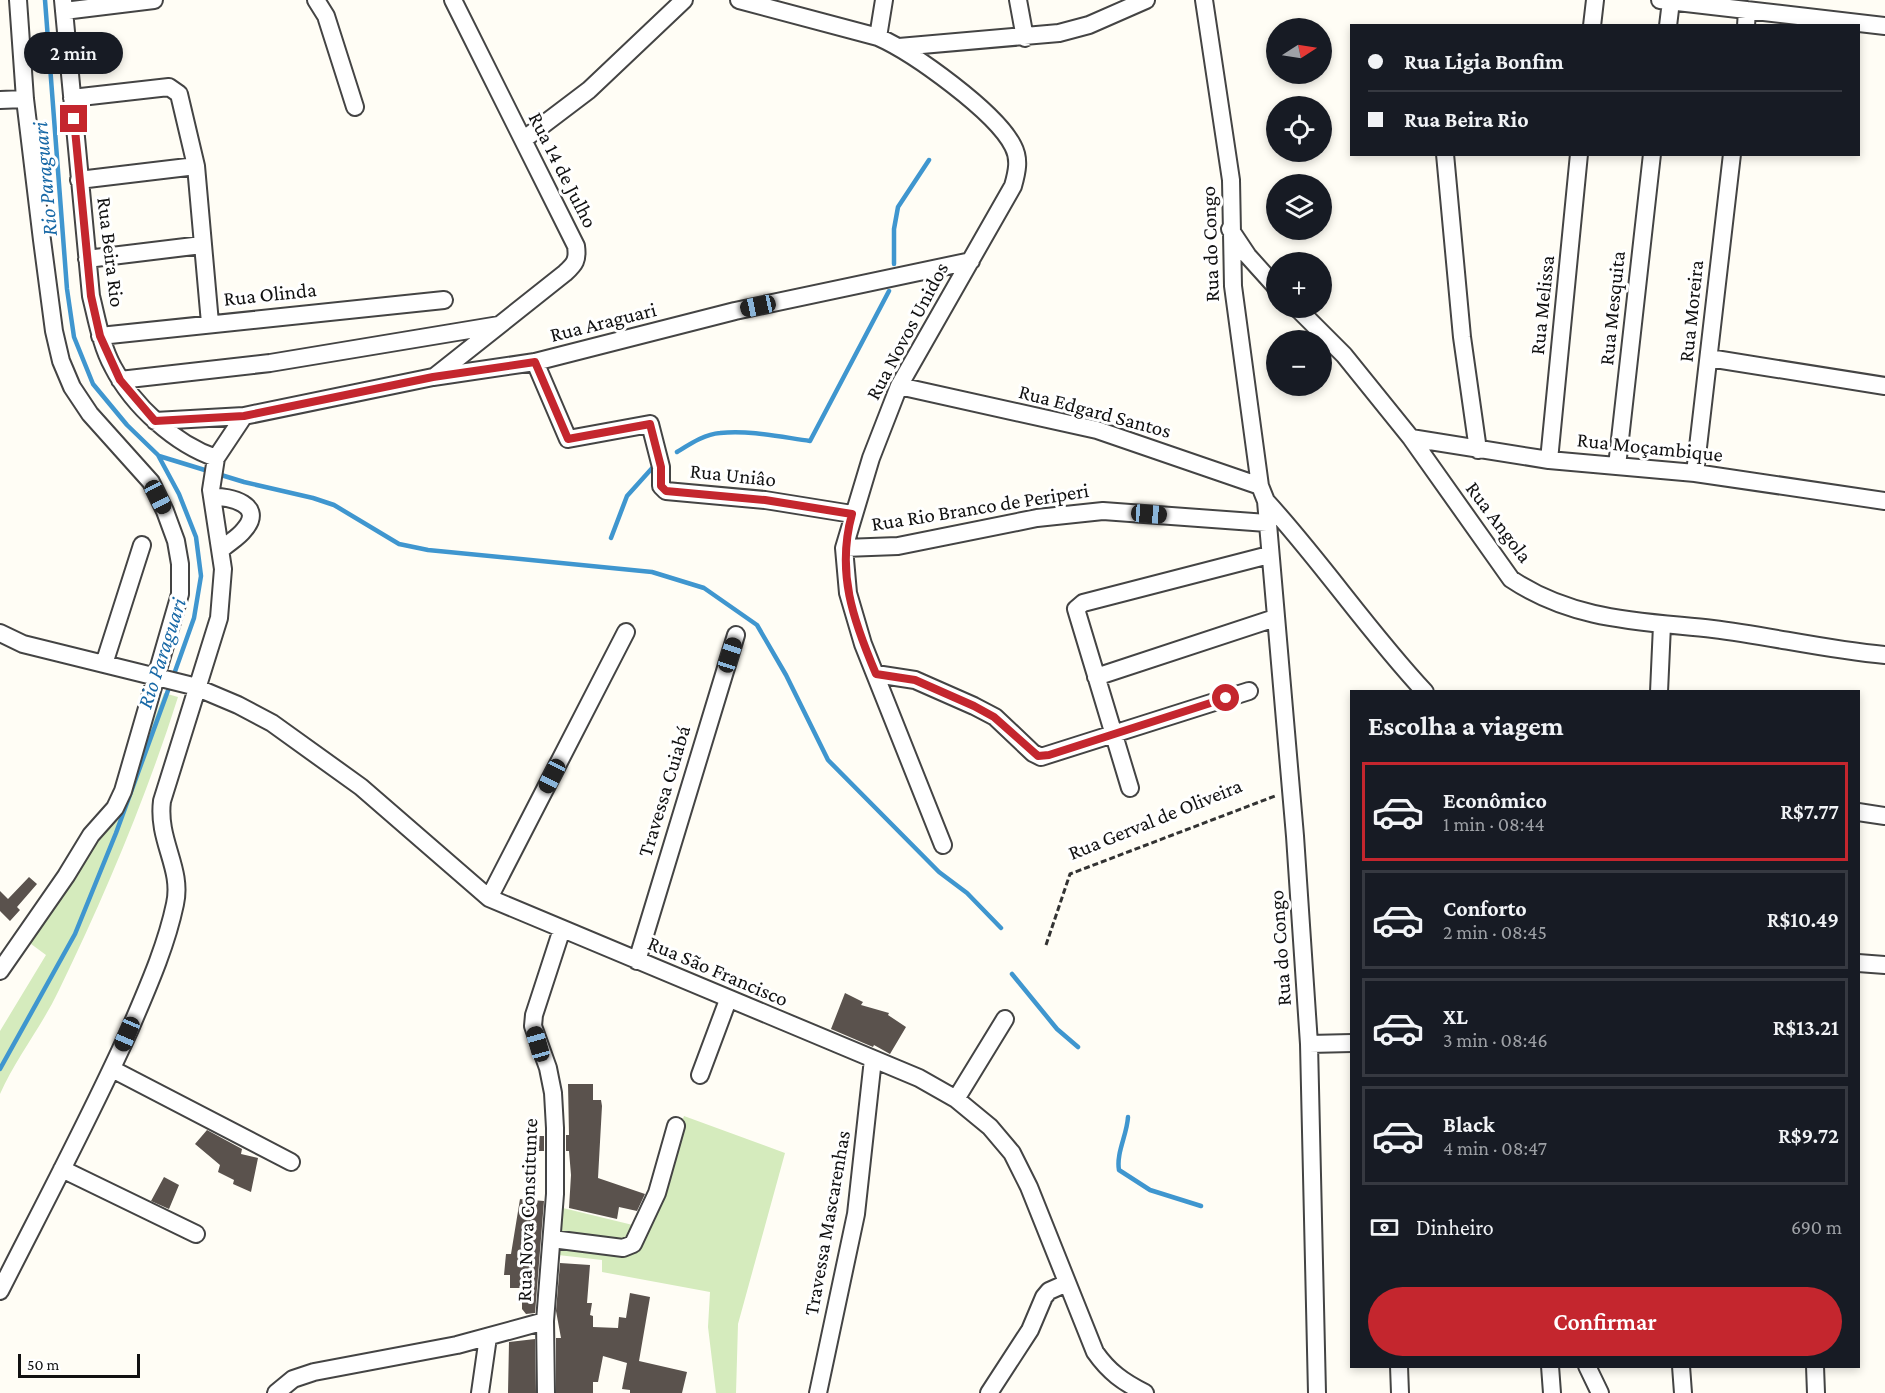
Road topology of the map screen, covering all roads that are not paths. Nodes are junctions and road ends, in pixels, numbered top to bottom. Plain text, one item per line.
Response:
1 (18, 0) edge
2 (154, 0) edge
3 (316, 0) edge
4 (453, 0) edge
5 (684, 0) edge
6 (739, 0) edge
7 (884, 0) edge
8 (1018, 0) edge
9 (1146, 0) edge
10 (1204, 0) edge
11 (1595, 0) edge
12 (1665, 1) edge
13 (64, 5) edge
14 (1747, 18) edge
15 (1592, 24) edge
16 (1668, 24) edge
17 (1850, 24) edge
18 (1860, 25) edge
19 (1885, 26) edge
20 (878, 37) junction
21 (1025, 38) junction
22 (899, 47) junction
23 (72, 98) junction
24 (0, 99) edge
25 (25, 99) junction
26 (355, 107) dead end
27 (523, 140) junction
28 (1445, 156) edge
29 (1579, 156) edge
30 (1652, 156) edge
31 (1731, 156) edge
32 (196, 166) junction
33 (79, 180) junction
34 (1230, 228) junction
35 (202, 245) junction
36 (87, 259) junction
37 (971, 261) junction
38 (1266, 276) edge
39 (444, 300) dead end
40 (1307, 318) edge
41 (210, 323) junction
42 (500, 325) junction
43 (100, 336) junction
44 (1709, 358) junction
45 (535, 362) junction
46 (433, 377) junction
47 (120, 380) junction
48 (899, 386) junction
49 (1885, 387) edge
50 (244, 416) junction
51 (155, 421) junction
52 (1410, 438) junction
53 (1478, 450) junction
54 (1549, 460) junction
55 (215, 461) junction
56 (1617, 466) junction
57 (1695, 473) junction
58 (211, 494) junction
59 (1263, 494) junction
60 (1885, 501) edge
61 (852, 514) junction
62 (1267, 523) junction
63 (142, 545) dead end
64 (844, 548) junction
65 (221, 550) junction
66 (1269, 555) junction
67 (1275, 618) junction
68 (1662, 626) junction
69 (0, 633) edge
70 (626, 633) dead end
71 (736, 634) dead end
72 (1885, 655) edge
73 (104, 664) junction
74 (876, 674) junction
75 (1096, 677) junction
76 (163, 678) junction
77 (195, 686) junction
78 (1423, 690) edge
79 (1659, 690) edge
80 (1249, 691) dead end
81 (1112, 734) junction
82 (1130, 788) dead end
83 (1860, 812) edge
84 (1885, 816) edge
85 (943, 845) dead end
86 (489, 898) junction
87 (562, 929) junction
88 (637, 961) junction
89 (1860, 963) edge
90 (1885, 965) edge
91 (0, 971) edge
92 (728, 1000) junction
93 (1005, 1019) dead end
94 (1350, 1042) edge
95 (1308, 1044) junction
96 (873, 1059) junction
97 (112, 1070) junction
98 (700, 1075) dead end
99 (956, 1099) junction
100 (676, 1126) dead end
101 (291, 1162) dead end
102 (62, 1168) junction
103 (196, 1234) dead end
104 (552, 1239) junction
105 (1067, 1283) junction
106 (0, 1291) edge
107 (545, 1321) junction
108 (488, 1337) junction
109 (1399, 1368) edge
110 (1550, 1368) edge
111 (1588, 1368) edge
112 (1681, 1368) edge
113 (1815, 1368) edge
114 (280, 1392) edge
115 (480, 1393) edge
116 (546, 1393) edge
117 (818, 1393) edge
118 (989, 1393) edge
119 (1145, 1393) edge
120 (1317, 1393) edge
121 (1400, 1393) edge
122 (1552, 1393) edge
123 (1599, 1393) edge
124 (1683, 1393) edge
125 (1816, 1393) edge

1 - 25 street
2 - 13 street
3 - 26 street
4 - 27 street, Rua 14 de Julho
5 - 27 street
6 - 20 street, Rua Novos Unidos
7 - 20 street
8 - 21 street
9 - 21 street
10 - 34 street, Rua do Congo
11 - 15 street
12 - 14 street
12 - 16 street
13 - 23 street, Rua Beira Rio
14 - 17 street
18 - 19 street
20 - 22 street, Rua Novos Unidos
21 - 22 street
22 - 37 street, Rua Novos Unidos
23 - 32 street
23 - 33 street, Rua Beira Rio
24 - 25 street
25 - 76 street
27 - 42 street, Rua 14 de Julho
28 - 53 street
29 - 54 street, Rua Melissa
30 - 56 street, Rua Mesquita
31 - 44 street, Rua Moreira
32 - 33 street
32 - 35 street
33 - 36 street, Rua Beira Rio
34 - 38 street
34 - 59 street, Rua do Congo
35 - 36 street
35 - 41 street
36 - 43 street, Rua Beira Rio
37 - 45 street, Rua Araguari
37 - 48 street, Rua Novos Unidos
39 - 41 street, Rua Olinda
40 - 52 street, Rua Angola
41 - 43 street, Rua Olinda
42 - 46 street, Rua 14 de Julho
42 - 47 street
43 - 47 street, Rua Beira Rio
44 - 49 street
44 - 57 street, Rua Moreira
45 - 46 street, Rua Araguari
45 - 61 street, Rua Uniâo
46 - 50 street, Rua Araguari
47 - 51 street, Rua Beira Rio
48 - 59 street, Rua Edgard Santos
48 - 61 street, Rua Novos Unidos
50 - 51 street, Rua Araguari
50 - 55 street
51 - 55 street, Rua Beira Rio
52 - 53 street, Rua Moçambique
52 - 68 street, Rua Angola
53 - 54 street, Rua Moçambique
54 - 56 street, Rua Moçambique
55 - 58 street
56 - 57 street, Rua Moçambique
57 - 60 street, Rua Moçambique
58 - 65 street
58 - 65 street
59 - 62 street, Rua do Congo
59 - 78 street
61 - 64 street, Rua Novos Unidos
62 - 64 street, Rua Rio Branco de Periperi
62 - 66 street, Rua do Congo
63 - 73 street
64 - 74 street, Rua Novos Unidos
65 - 77 street
66 - 67 street, Rua do Congo
66 - 75 street
67 - 75 street
67 - 95 street, Rua do Congo
68 - 72 street, Rua Angola
68 - 79 street
69 - 73 street, Rua São Francisco
70 - 86 street
71 - 88 street, Travessa Cuiabá
73 - 76 street, Rua São Francisco
74 - 81 street
74 - 85 street, Rua Novos Unidos
75 - 81 street
76 - 77 street, Rua São Francisco
76 - 91 street
77 - 86 street, Rua São Francisco
77 - 97 street
80 - 81 street
81 - 82 street
83 - 84 street
86 - 87 street, Rua São Francisco
87 - 88 street, Rua São Francisco
87 - 104 street, Rua Nova Constitunte
88 - 92 street, Rua São Francisco
89 - 90 street
92 - 96 street, Rua São Francisco
92 - 98 street
93 - 99 street
94 - 95 street
95 - 120 street, Rua do Congo
96 - 99 street, Rua São Francisco
96 - 117 street, Travessa Mascarenhas
97 - 101 street
97 - 102 street
99 - 105 street, Rua São Francisco
100 - 104 street
102 - 103 street
102 - 106 street
104 - 107 street, Rua Nova Constitunte
105 - 118 street
105 - 119 street, Rua São Francisco
107 - 108 street
107 - 116 street, Rua Nova Constitunte
108 - 114 street
108 - 115 street
109 - 121 street
110 - 122 street
111 - 123 street
112 - 124 street
113 - 125 street

